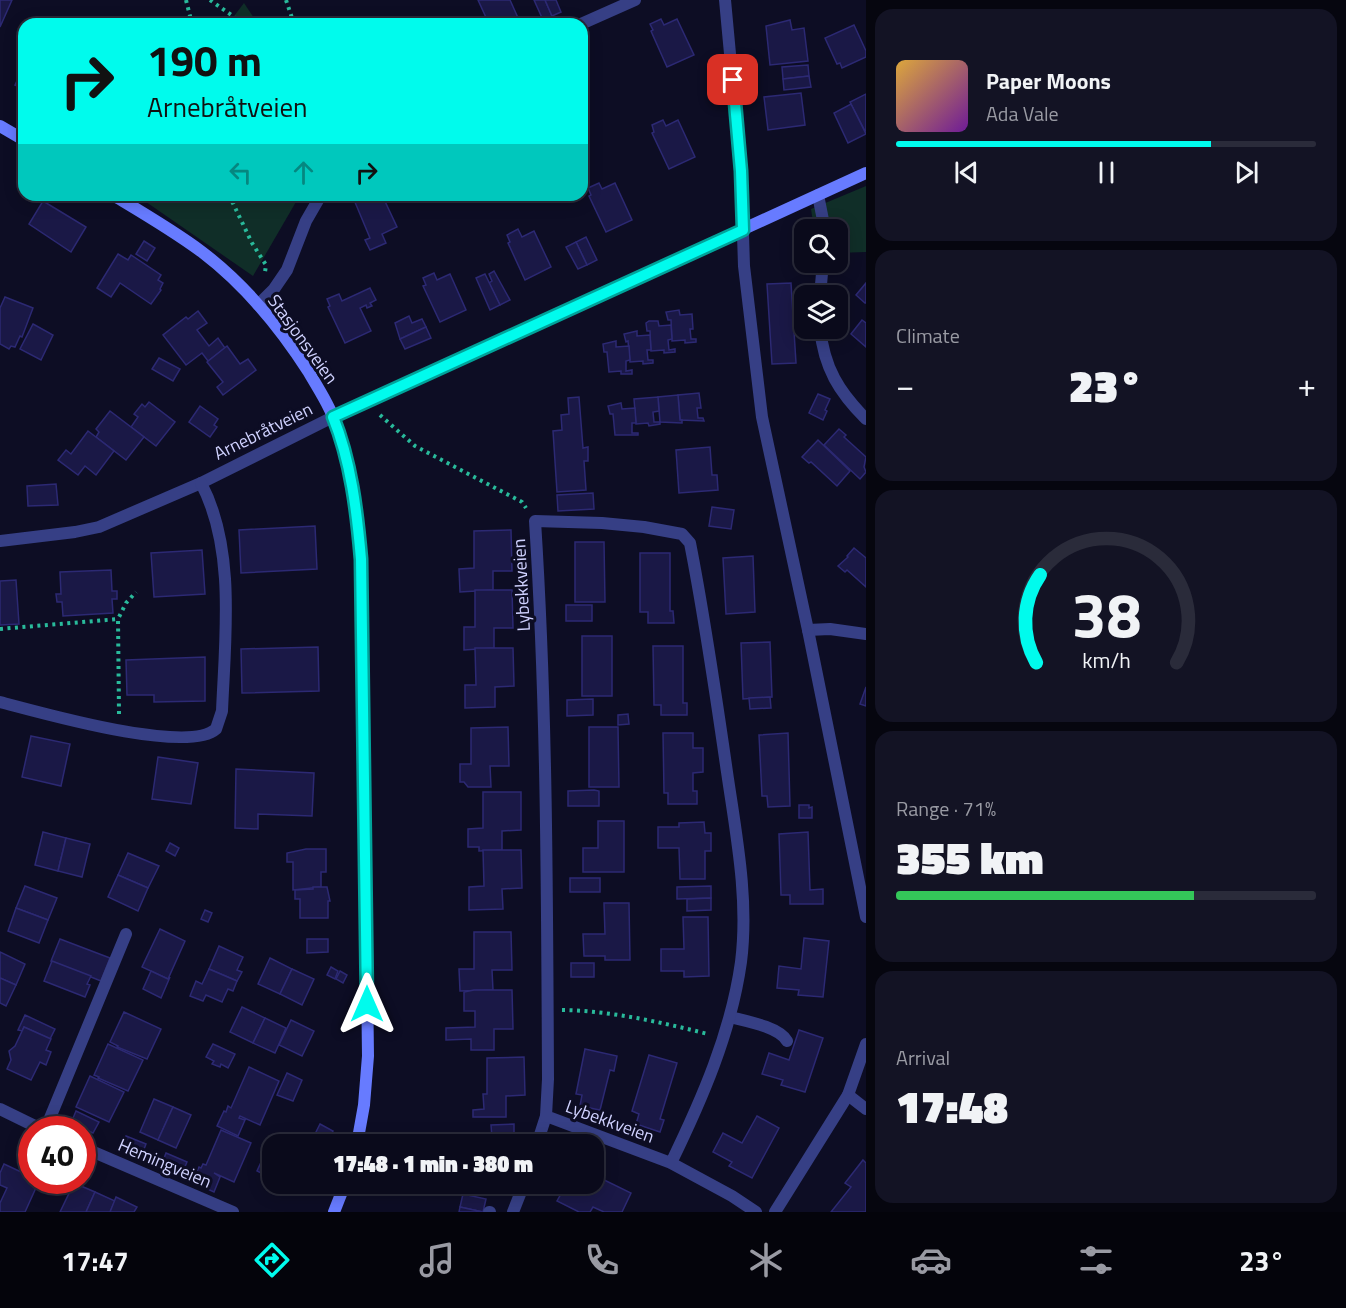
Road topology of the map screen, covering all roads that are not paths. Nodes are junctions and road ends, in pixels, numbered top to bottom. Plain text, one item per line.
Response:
1 (635, 0) edge
2 (725, 0) edge
3 (588, 21) edge
4 (0, 126) edge
5 (18, 136) edge
6 (866, 173) edge
7 (818, 195) junction
8 (122, 201) edge
9 (317, 201) edge
10 (823, 219) edge
11 (743, 230) junction
12 (258, 305) junction
13 (822, 339) edge
14 (333, 417) junction
15 (866, 420) edge
16 (201, 483) junction
17 (0, 541) edge
18 (808, 630) junction
19 (866, 634) edge
20 (0, 702) edge
21 (866, 917) edge
22 (126, 934) dead end
23 (730, 1017) junction
24 (787, 1041) dead end
25 (866, 1044) edge
26 (848, 1095) junction
27 (0, 1109) edge
28 (866, 1109) edge
29 (50, 1116) edge
30 (546, 1116) junction
31 (18, 1118) edge
32 (359, 1134) edge
33 (540, 1134) edge
34 (96, 1153) edge
35 (671, 1163) junction
36 (341, 1194) edge
37 (520, 1194) edge
38 (233, 1212) edge
39 (334, 1212) edge
40 (513, 1212) edge
41 (756, 1212) edge
42 (775, 1212) edge

1 - 3 street
2 - 11 street
4 - 5 street
6 - 7 street, Arnebråtveien
7 - 10 street
7 - 11 street, Arnebråtveien
8 - 12 street, Stasjonsveien
9 - 12 street
11 - 14 street, Arnebråtveien
11 - 18 street
12 - 14 street, Stasjonsveien
13 - 15 street
14 - 16 street, Arnebråtveien
14 - 32 street, Stasjonsveien
16 - 17 street, Arnebråtveien
16 - 20 street, Arnebråtveien
18 - 19 street
18 - 21 street
22 - 29 street
23 - 24 street
23 - 30 street, Lybekkveien
23 - 35 street, Lybekkveien
25 - 26 street
26 - 28 street
26 - 42 street
27 - 31 street
30 - 33 street
30 - 35 street, Lybekkveien
34 - 38 street, Hemingveien
35 - 41 street, Lybekkveien
36 - 39 street
37 - 40 street

